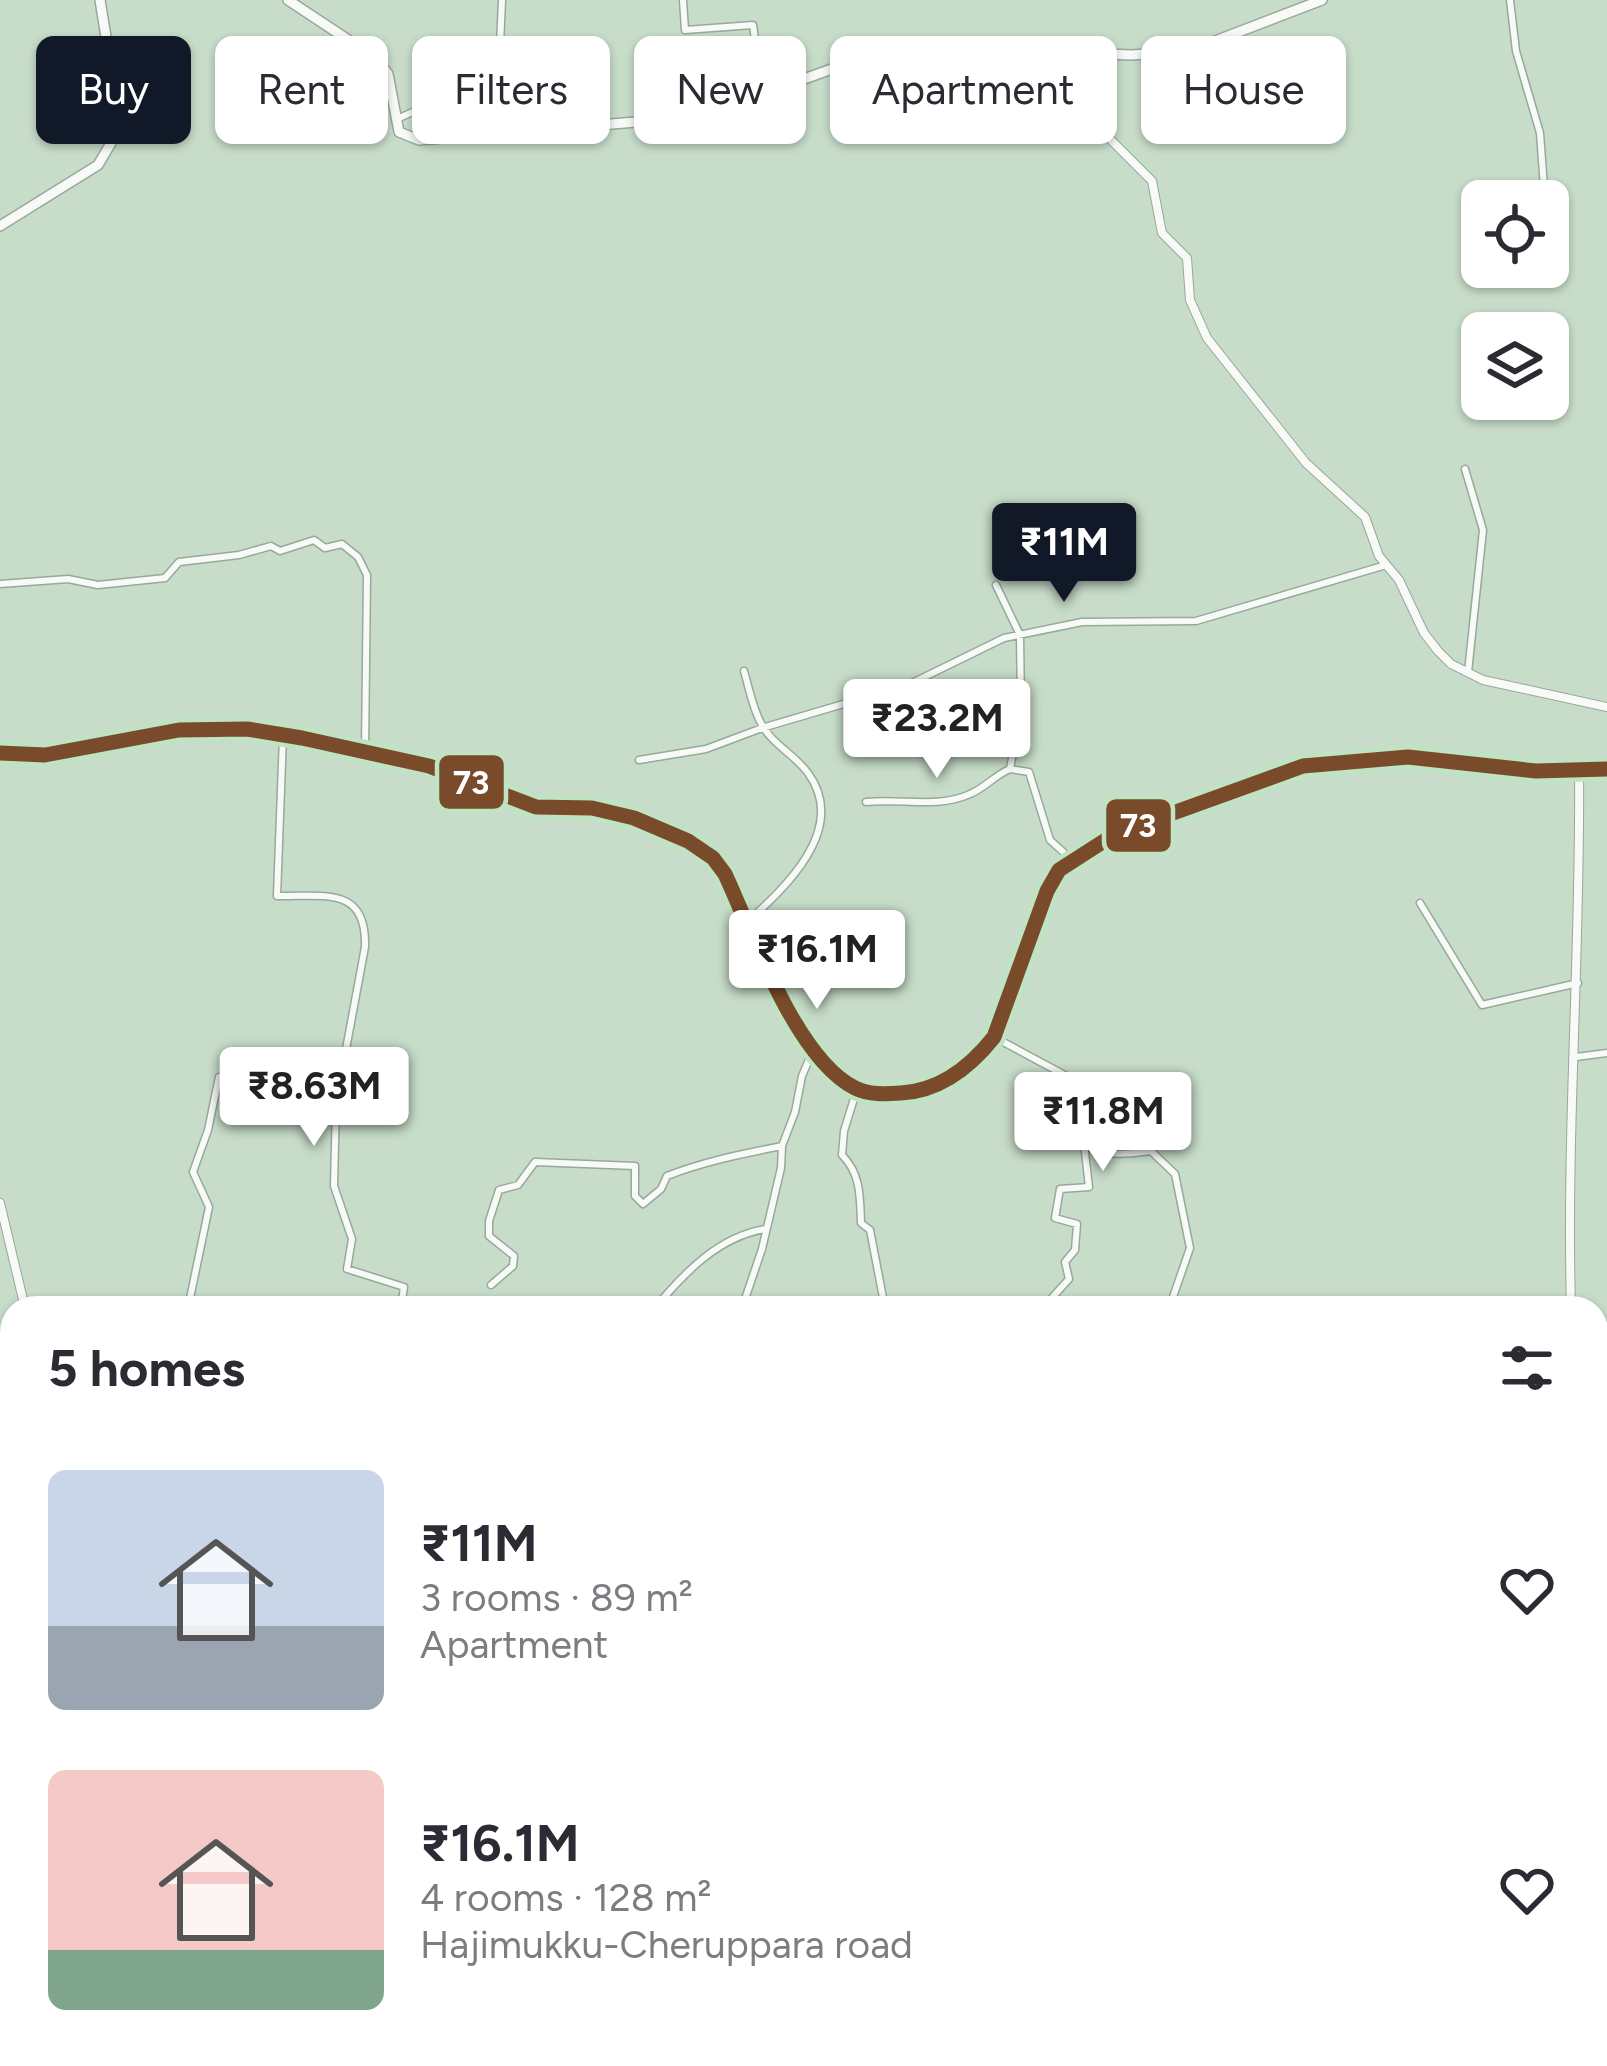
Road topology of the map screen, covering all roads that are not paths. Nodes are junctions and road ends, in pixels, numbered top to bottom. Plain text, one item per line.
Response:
1 (100, 0) edge
2 (288, 0) edge
3 (502, 0) edge
4 (683, 0) edge
5 (1322, 0) edge
6 (1510, 0) edge
7 (754, 36) edge
8 (1117, 54) edge
9 (394, 121) junction
10 (634, 124) edge
11 (1115, 144) edge
12 (1543, 180) edge
13 (0, 226) edge
14 (1465, 469) dead end
15 (1386, 565) junction
16 (0, 584) edge
17 (995, 585) dead end
18 (1020, 635) junction
19 (744, 671) dead end
20 (1468, 674) junction
21 (1607, 707) edge
22 (762, 728) junction
23 (283, 736) junction
24 (365, 751) junction
25 (0, 753) edge
26 (639, 760) dead end
27 (1010, 769) junction
28 (1580, 769) junction
29 (1607, 769) edge
30 (866, 802) dead end
31 (1072, 860) junction
32 (1420, 903) dead end
33 (746, 923) junction
34 (1578, 983) junction
35 (994, 1037) junction
36 (814, 1048) junction
37 (1607, 1053) edge
38 (1576, 1057) junction
39 (219, 1077) dead end
40 (857, 1089) junction
41 (1083, 1128) junction
42 (782, 1146) junction
43 (0, 1203) edge
44 (766, 1229) junction
45 (491, 1285) dead end
46 (22, 1296) edge
47 (190, 1296) edge
48 (402, 1296) edge
49 (666, 1296) edge
50 (746, 1296) edge
51 (883, 1296) edge
52 (1054, 1296) edge
53 (1172, 1296) edge
54 (1571, 1296) edge

1 - 13 main road
2 - 9 main road
3 - 9 street
4 - 7 street
5 - 8 main road
6 - 12 street
9 - 10 main road
11 - 15 street
14 - 20 street
15 - 18 street
15 - 20 street
16 - 24 street
17 - 18 street
18 - 22 street
18 - 27 street
19 - 22 street
20 - 21 street
22 - 26 street
22 - 33 street
23 - 24 main road
23 - 25 main road
23 - 48 street
24 - 33 main road
27 - 30 street
27 - 31 street
28 - 29 main road
28 - 31 main road
28 - 34 street
31 - 35 main road
32 - 34 street
33 - 36 main road
34 - 38 street
35 - 40 main road
35 - 41 street
36 - 40 main road
36 - 42 street
37 - 38 street
38 - 54 street
39 - 47 street
40 - 51 street
41 - 52 street
41 - 53 street
42 - 44 street
42 - 45 street
43 - 46 street
44 - 49 street
44 - 50 street

